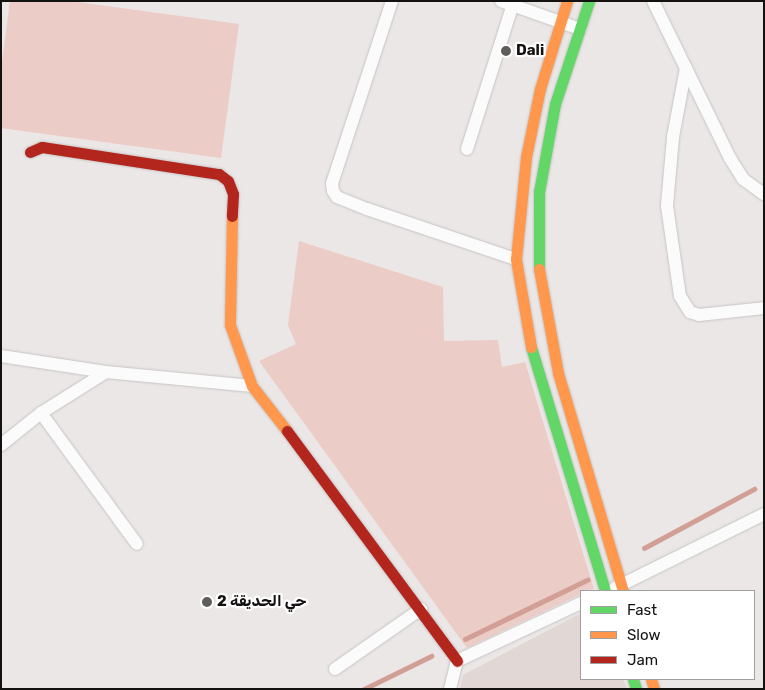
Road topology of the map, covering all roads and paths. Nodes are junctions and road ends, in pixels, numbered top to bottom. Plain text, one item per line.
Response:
1 (392, 1) edge
2 (567, 1) edge
3 (589, 1) edge
4 (653, 1) edge
5 (510, 2) edge
6 (559, 21) junction
7 (580, 29) junction
8 (686, 68) junction
9 (467, 149) dead end
10 (30, 152) dead end
11 (764, 194) edge
12 (516, 260) junction
13 (764, 308) edge
14 (1, 356) edge
15 (106, 372) junction
16 (252, 386) junction
17 (41, 413) junction
18 (1, 445) edge
19 (764, 514) edge
20 (138, 544) dead end
21 (622, 588) edge
22 (606, 590) edge
23 (580, 603) edge
24 (421, 609) junction
25 (457, 660) junction
26 (334, 669) dead end
27 (450, 689) edge

1 - 12 street
2 - 6 street
3 - 7 street
4 - 8 street
5 - 6 street
5 - 9 street
6 - 7 street
6 - 12 street
7 - 21 street
8 - 11 street
8 - 13 street
10 - 16 street
12 - 22 street
14 - 15 street
15 - 16 street
15 - 17 street
16 - 24 street
17 - 18 street
17 - 20 street
19 - 21 street
23 - 25 street
24 - 25 street
24 - 26 street
25 - 27 street

